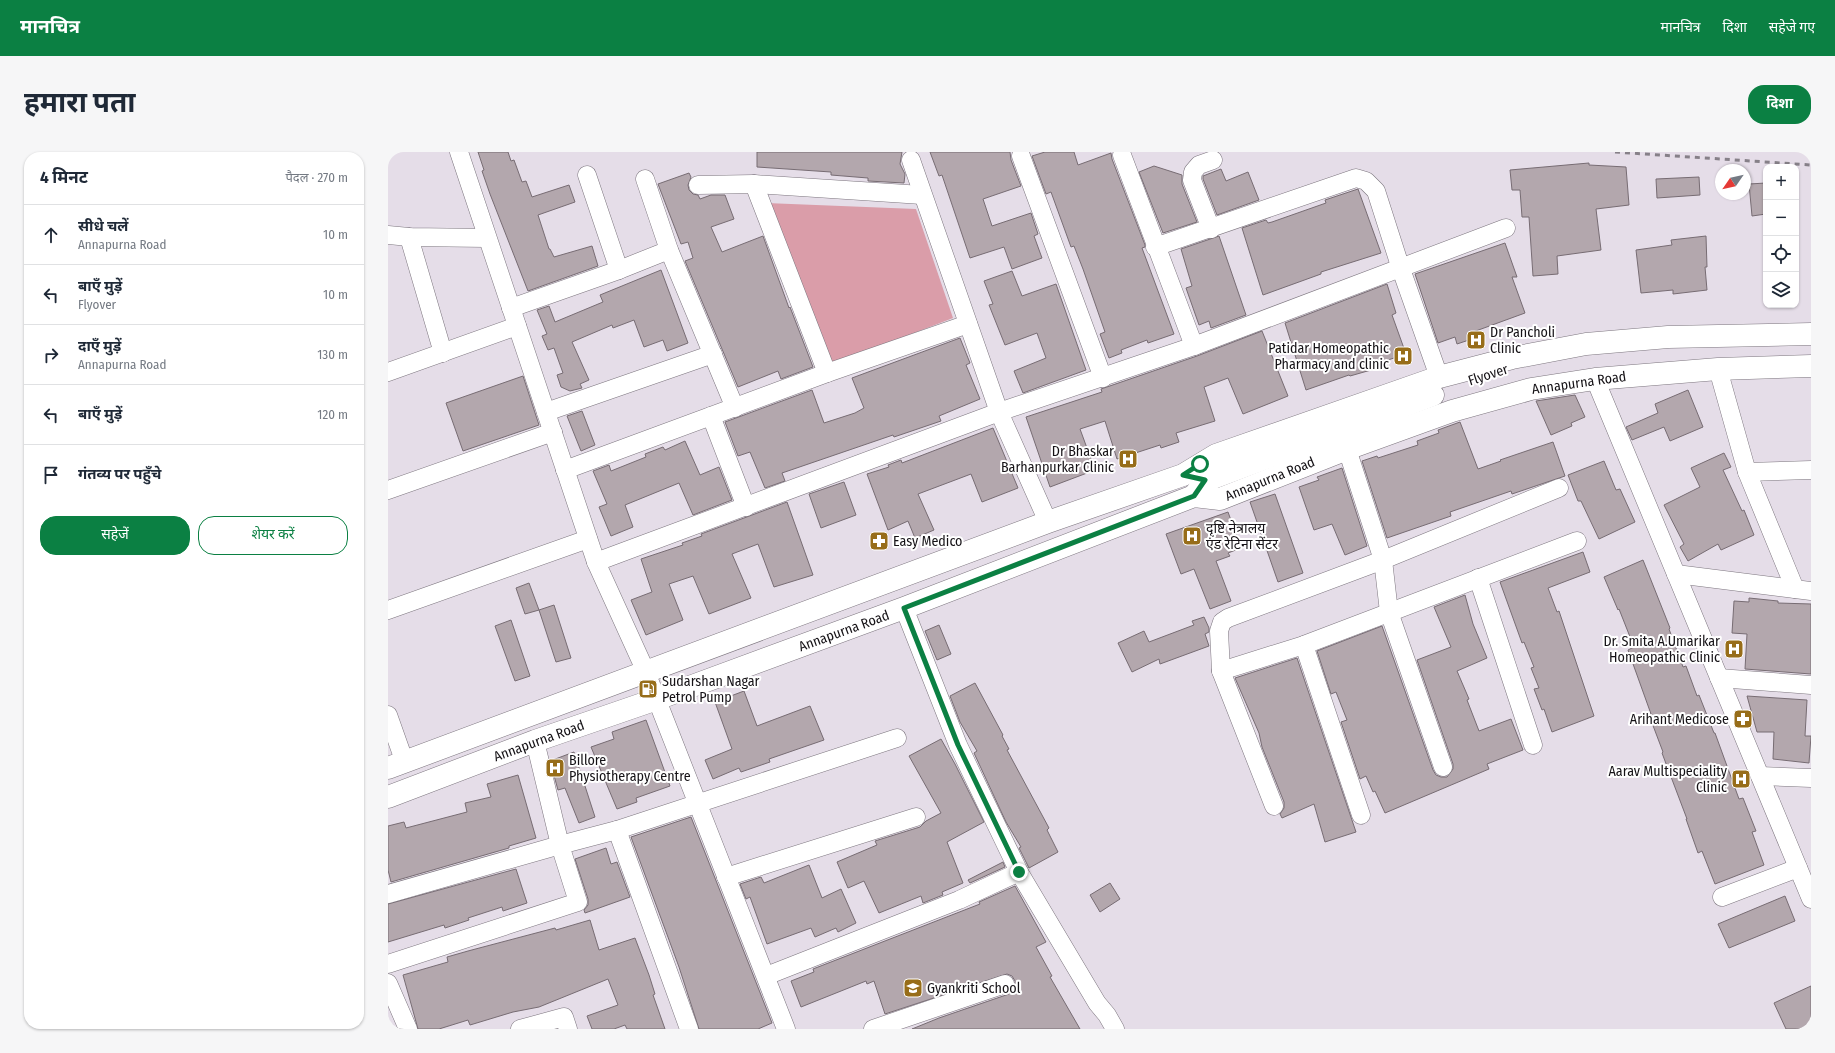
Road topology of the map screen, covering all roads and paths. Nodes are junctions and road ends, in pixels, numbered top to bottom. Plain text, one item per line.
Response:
1 (459, 152) edge
2 (1122, 155) dead end
3 (1021, 156) dead end
4 (911, 160) dead end
5 (1213, 160) dead end
6 (586, 175) dead end
7 (645, 179) dead end
8 (754, 184) junction
9 (698, 185) dead end
10 (922, 195) junction
11 (1506, 228) dead end
12 (1211, 229) junction
13 (388, 235) edge
14 (409, 237) junction
15 (487, 238) junction
16 (1155, 247) junction
17 (669, 250) junction
18 (1401, 269) junction
19 (619, 270) junction
20 (511, 308) junction
21 (968, 324) junction
22 (517, 326) junction
23 (1811, 334) edge
24 (1811, 345) edge
25 (1194, 346) junction
26 (443, 353) junction
27 (713, 354) junction
28 (1811, 366) edge
29 (1718, 369) junction
30 (388, 372) edge
31 (827, 373) junction
32 (1439, 377) junction
33 (1103, 378) junction
34 (1595, 379) junction
35 (735, 408) junction
36 (546, 412) junction
37 (999, 412) junction
38 (711, 416) junction
39 (552, 432) junction
40 (1347, 449) junction
41 (565, 470) junction
42 (1811, 470) edge
43 (1747, 472) junction
44 (1183, 475) junction
45 (1205, 484) junction
46 (1559, 488) dead end
47 (388, 490) edge
48 (746, 507) junction
49 (1048, 522) junction
50 (588, 539) junction
51 (1576, 541) dead end
52 (1383, 560) junction
53 (596, 562) junction
54 (1676, 574) junction
55 (1478, 578) junction
56 (1803, 590) edge
57 (904, 608) junction
58 (388, 610) edge
59 (1389, 612) junction
60 (1304, 645) junction
61 (1221, 671) junction
62 (646, 672) junction
63 (1719, 678) junction
64 (1811, 685) edge
65 (657, 699) junction
66 (388, 715) edge
67 (897, 738) dead end
68 (535, 741) junction
69 (1533, 745) dead end
70 (396, 766) edge
71 (1443, 767) dead end
72 (1760, 776) junction
73 (1811, 778) edge
74 (388, 797) edge
75 (698, 803) junction
76 (1274, 806) dead end
77 (1361, 815) dead end
78 (916, 817) dead end
79 (617, 830) junction
80 (560, 845) junction
81 (1798, 868) junction
82 (1019, 872) junction
83 (726, 876) junction
84 (388, 894) edge
85 (1722, 897) dead end
86 (1811, 899) edge
87 (388, 964) edge
88 (766, 976) junction
89 (388, 983) edge
90 (1005, 984) dead end
91 (408, 1029) edge
92 (520, 1029) edge
93 (568, 1029) edge
94 (689, 1029) edge
95 (786, 1029) edge
96 (873, 1029) edge
97 (1115, 1029) edge

1 - 15 street
2 - 16 street
3 - 33 street
4 - 10 street
5 - 12 street
6 - 19 street
7 - 17 street
8 - 9 street
8 - 10 street
8 - 31 street
10 - 21 street
11 - 18 street
12 - 16 street
12 - 18 street
13 - 14 street
14 - 15 street
14 - 26 street
15 - 20 street
16 - 25 street
17 - 19 street
17 - 27 street
18 - 25 street
18 - 32 street
19 - 20 street
20 - 22 street
21 - 31 street
21 - 37 street
22 - 26 street
22 - 36 street
23 - 32 main road, Annapurna Road
24 - 45 main road, Flyover
25 - 33 street
26 - 30 street
27 - 35 street
27 - 36 street
28 - 29 main road, Annapurna Road
29 - 34 main road, Annapurna Road
29 - 43 street
31 - 35 street
32 - 44 main road, Annapurna Road
33 - 37 street
34 - 40 main road, Annapurna Road
34 - 54 street
35 - 38 street
36 - 39 street
37 - 48 street
37 - 49 street
38 - 41 street
38 - 48 street
39 - 41 street
39 - 47 street
40 - 45 main road, Annapurna Road
40 - 52 street
41 - 50 street
42 - 43 street
43 - 56 street
44 - 45 main road
44 - 49 main road, Annapurna Road
45 - 57 main road, Annapurna Road
46 - 52 street
48 - 53 street
49 - 62 main road, Annapurna Road
50 - 53 street
50 - 58 street
51 - 55 street
52 - 59 street
52 - 61 street
53 - 62 street
54 - 56 street
54 - 63 street
55 - 59 street
55 - 69 street
57 - 65 main road, Annapurna Road
57 - 82 street
59 - 60 street
59 - 71 street
60 - 61 street
60 - 77 street
61 - 76 street
62 - 65 street
62 - 70 main road, Annapurna Road
63 - 64 street
63 - 72 street
65 - 68 main road, Annapurna Road
65 - 75 street
66 - 70 street
67 - 75 street
68 - 74 main road, Annapurna Road
68 - 80 street
72 - 73 street
72 - 81 street
75 - 79 street
75 - 83 street
78 - 83 street
79 - 80 street
79 - 94 street
80 - 84 street
80 - 87 street
81 - 85 street
81 - 86 street
82 - 88 street
82 - 97 street
83 - 88 street
88 - 95 street
89 - 91 street
90 - 96 street
92 - 93 street

